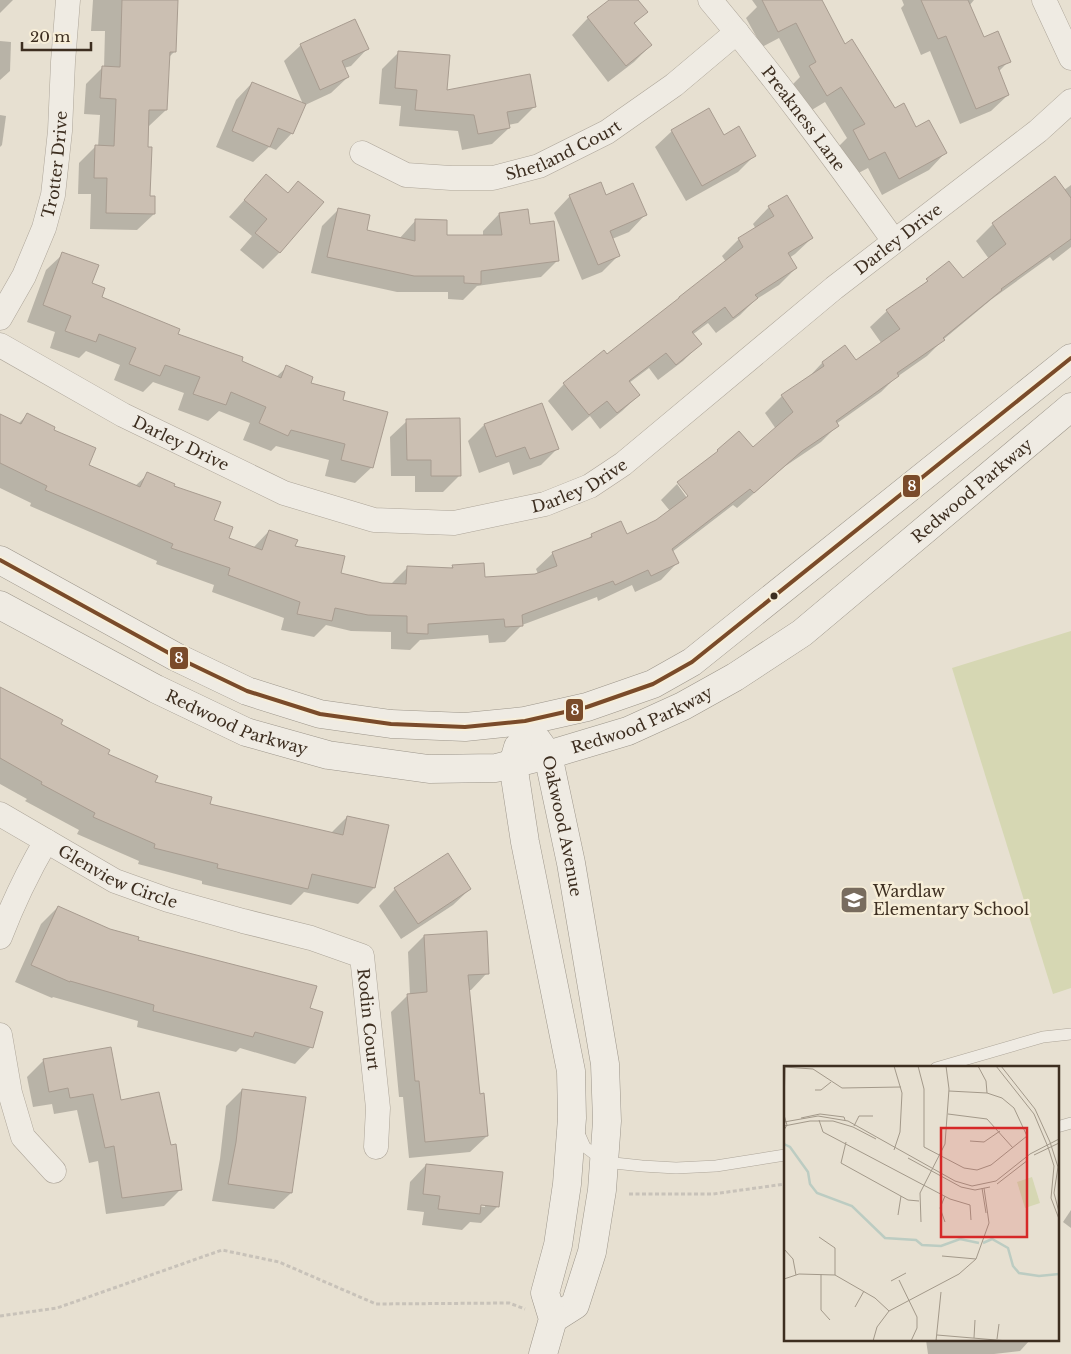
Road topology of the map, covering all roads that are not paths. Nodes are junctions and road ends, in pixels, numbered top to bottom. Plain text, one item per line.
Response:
1 (68, 0) edge
2 (710, 0) edge
3 (1044, 0) edge
4 (737, 32) junction
5 (1071, 58) edge
6 (1071, 101) edge
7 (362, 153) dead end
8 (894, 241) junction
9 (0, 318) edge
10 (0, 345) edge
11 (1071, 358) edge
12 (1071, 407) edge
13 (0, 560) edge
14 (0, 605) edge
15 (525, 721) junction
16 (548, 755) junction
17 (513, 764) junction
18 (0, 814) edge
19 (46, 841) junction
20 (243, 921) joint
21 (0, 937) edge
22 (0, 1034) edge
23 (1071, 1034) edge
24 (943, 1066) edge
25 (572, 1118) junction
26 (1071, 1123) edge
27 (1058, 1127) edge
28 (376, 1147) dead end
29 (784, 1155) edge
30 (605, 1162) junction
31 (54, 1171) dead end
32 (554, 1319) junction
33 (543, 1354) edge

1 - 9 street, Trotter Drive
2 - 4 street, Preakness Lane
3 - 5 street
4 - 7 street, Shetland Court
4 - 8 street, Preakness Lane
6 - 8 street, Darley Drive
8 - 10 street, Darley Drive
11 - 15 main road, Redwood Parkway
12 - 16 main road, Redwood Parkway
13 - 15 main road, Redwood Parkway
14 - 17 main road, Redwood Parkway
15 - 16 main road, Oakwood Avenue
15 - 17 main road, Oakwood Avenue
16 - 17 main road, Redwood Parkway
16 - 30 main road, Oakwood Avenue
17 - 25 main road, Oakwood Avenue
18 - 19 street, Glenview Circle
19 - 20 street, Glenview Circle
19 - 21 street
20 - 28 street, Rodin Court
22 - 31 street
23 - 24 lane
25 - 30 lane
25 - 32 main road, Oakwood Avenue
26 - 27 lane
29 - 30 lane
30 - 32 main road, Oakwood Avenue
32 - 33 main road

